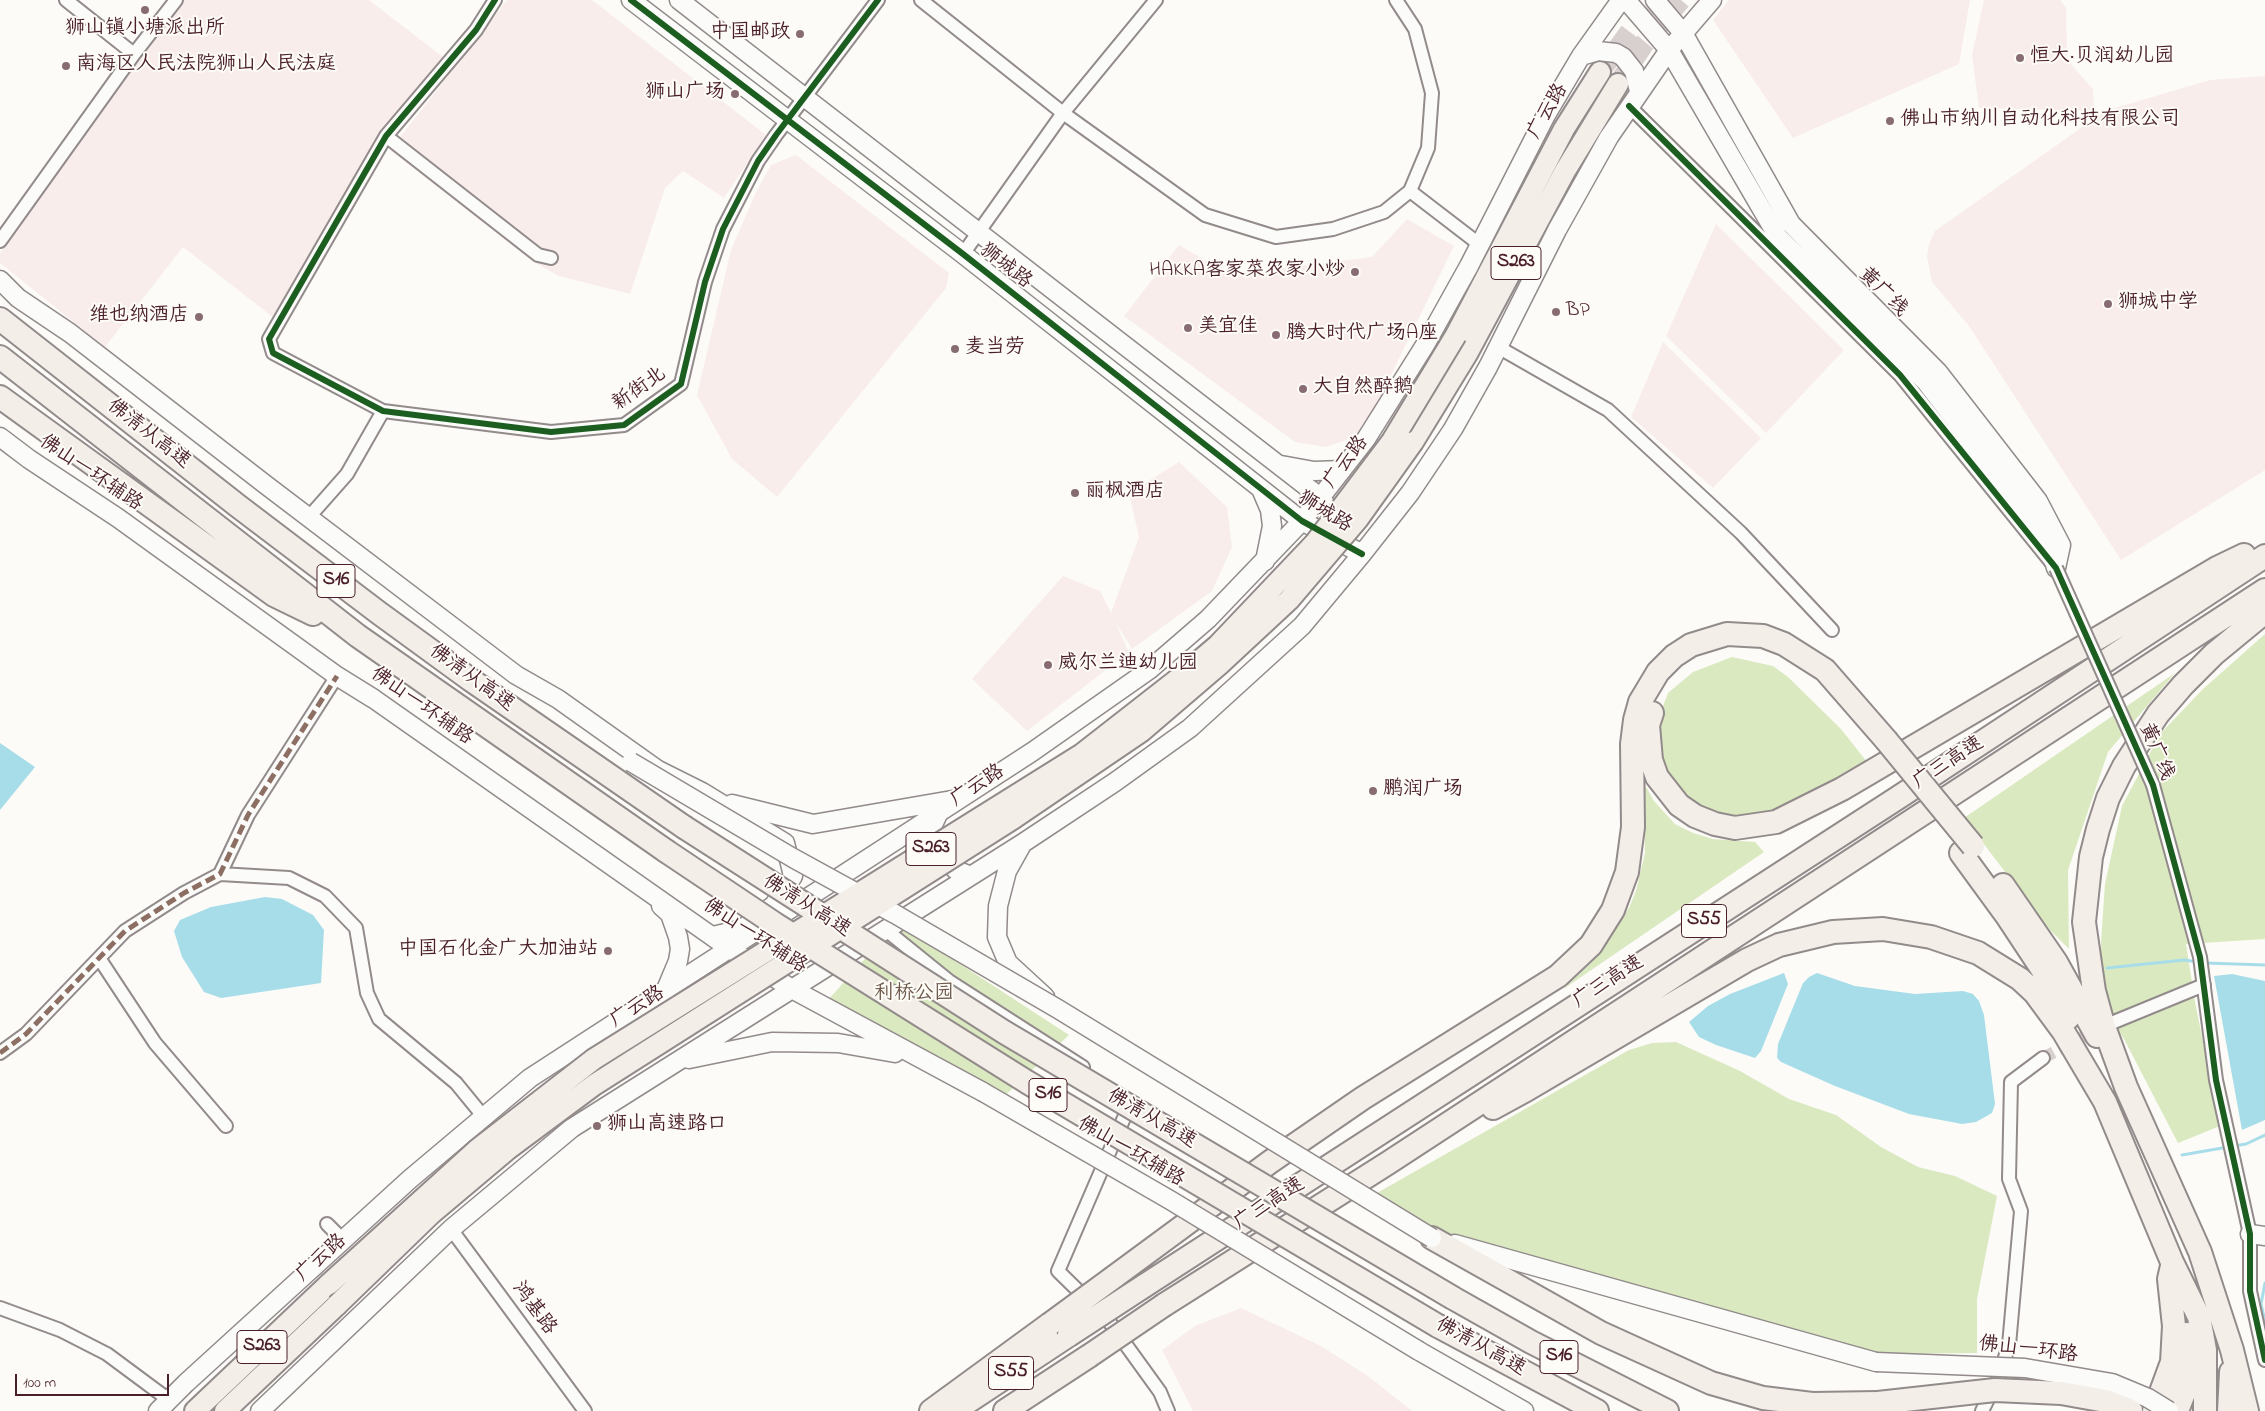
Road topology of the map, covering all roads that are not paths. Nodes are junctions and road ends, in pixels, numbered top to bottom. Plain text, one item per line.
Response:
1 (66, 0) edge
2 (176, 0) edge
3 (495, 0) edge
4 (631, 0) edge
5 (679, 0) edge
6 (878, 0) edge
7 (921, 0) edge
8 (1156, 0) edge
9 (1396, 0) edge
10 (1621, 0) edge
11 (1626, 0) edge
12 (1655, 0) edge
13 (1712, 0) edge
14 (1683, 33) junction
15 (1669, 50) junction
16 (134, 54) junction
17 (1581, 56) junction
18 (1600, 72) tunnel mouth
19 (1618, 84) tunnel mouth
20 (1639, 91) junction
21 (805, 99) junction
22 (1629, 106) junction
23 (1064, 113) junction
24 (788, 121) junction
25 (386, 136) junction
26 (1410, 191) junction
27 (978, 233) junction
28 (0, 241) edge
29 (1479, 244) junction
30 (963, 254) junction
31 (551, 258) dead end
32 (0, 280) edge
33 (0, 287) edge
34 (18, 298) junction
35 (0, 319) edge
36 (1498, 347) junction
37 (0, 357) edge
38 (0, 398) edge
39 (383, 411) junction
40 (0, 437) edge
41 (1278, 465) junction
42 (1342, 470) junction
43 (1261, 489) junction
44 (1320, 497) junction
45 (309, 517) junction
46 (1302, 521) junction
47 (2265, 545) edge
48 (1362, 554) junction
49 (2265, 556) edge
50 (1265, 561) junction
51 (2056, 568) junction
52 (2265, 590) edge
53 (2265, 612) edge
54 (1832, 630) dead end
55 (358, 636) junction
56 (516, 675) junction
57 (337, 676) junction
58 (1880, 744) junction
59 (702, 792) junction
60 (962, 798) junction
61 (939, 812) junction
62 (1023, 843) junction
63 (1967, 850) junction
64 (220, 874) junction
65 (971, 876) junction
66 (646, 891) junction
67 (886, 930) junction
68 (714, 936) junction
69 (730, 949) junction
70 (99, 958) junction
71 (2204, 985) junction
72 (792, 989) junction
73 (665, 992) junction
74 (1058, 1009) junction
75 (2110, 1024) tunnel mouth
76 (0, 1053) edge
77 (916, 1057) junction
78 (2043, 1058) tunnel mouth
79 (674, 1062) junction
80 (2126, 1087) junction
81 (2105, 1102) junction
82 (483, 1116) junction
83 (226, 1126) dead end
84 (1388, 1163) junction
85 (328, 1224) dead end
86 (451, 1229) junction
87 (2257, 1235) edge
88 (1432, 1238) junction
89 (343, 1240) junction
90 (2200, 1252) junction
91 (2172, 1262) junction
92 (0, 1308) edge
93 (1059, 1330) junction
94 (2232, 1350) junction
95 (2265, 1360) edge
96 (1695, 1377) junction
97 (1620, 1388) junction
98 (163, 1406) edge
99 (196, 1411) edge
100 (225, 1411) edge
101 (260, 1411) edge
102 (585, 1411) edge
103 (932, 1411) edge
104 (953, 1411) edge
105 (1005, 1411) edge
106 (1168, 1411) edge
107 (1524, 1411) edge
108 (1598, 1411) edge
109 (1667, 1411) edge
110 (1678, 1411) edge
111 (1759, 1411) edge
112 (1982, 1411) edge
113 (2131, 1411) edge
114 (2154, 1411) edge
115 (2169, 1411) edge
116 (2177, 1411) edge
117 (2205, 1411) edge
118 (2218, 1411) edge
119 (2229, 1411) edge
120 (2247, 1411) edge

1 - 16 street
2 - 16 street
3 - 25 street
4 - 24 main road, 狮城路
5 - 21 main road, 狮城路
6 - 21 street, 新街北
7 - 23 street
8 - 23 street
9 - 26 street
10 - 17 main road, 广云路 / S263
11 - 15 main road, 黄广线
12 - 14 main road, 黄广线
13 - 14 main road, S263
14 - 15 main road, S263
14 - 51 main road, 黄广线
15 - 20 main road, S263
15 - 51 main road, 黄广线
16 - 28 street
17 - 20 main road
17 - 29 main road, 广云路 / S263
18 - 99 main road, 广云路 / S263, bridge
19 - 100 main road, 广云路 / S263, bridge
20 - 22 main road, S263
21 - 24 street, 新街北
21 - 27 main road, 狮城路
22 - 36 main road, S263
22 - 51 street
23 - 26 street
23 - 27 street
24 - 30 main road, 狮城路
24 - 39 street, 新街北
25 - 31 street
25 - 39 street, 新街北
26 - 29 street
27 - 30 street
27 - 41 main road, 狮城路
29 - 42 main road, 广云路 / S263
30 - 43 main road, 狮城路
32 - 34 main road
33 - 34 main road
34 - 45 main road
35 - 97 highway, 佛清从高速 / S16, bridge
36 - 48 main road, S263
36 - 54 street
37 - 55 highway, 佛清从高速 / S16
38 - 55 highway
39 - 45 street
40 - 57 main road, 佛山一环辅路
41 - 42 main road
41 - 44 main road, 狮城路
42 - 44 main road, 广云路 / S263
43 - 46 main road, 狮城路
43 - 50 main road
44 - 46 main road, 广云路 / S263
44 - 48 main road, 狮城路
45 - 56 main road
46 - 48 main road, 狮城路
46 - 50 main road, 广云路 / S263
47 - 58 highway
48 - 62 main road, S263
49 - 93 highway, 广三高速 / S55, bridge
50 - 60 main road, 广云路 / S263
51 - 71 street, 黄广线, bridge
52 - 84 highway, 广三高速 / S55
53 - 80 highway
55 - 108 highway, 佛清从高速 / S16, bridge
56 - 59 main road
56 - 74 main road, bridge
57 - 64 street
57 - 66 main road, 佛山一环辅路
58 - 63 highway
58 - 93 highway, bridge
59 - 60 main road
59 - 68 main road
60 - 61 main road, 广云路 / S263
61 - 65 main road
61 - 69 main road, 广云路 / S263
62 - 65 main road, S263
62 - 74 main road, bridge
63 - 80 highway
63 - 81 highway
64 - 70 street
64 - 82 street
65 - 67 main road, S263
66 - 68 main road, 佛山一环辅路
66 - 73 main road
67 - 72 main road, S263
67 - 106 street
68 - 69 main road, 佛山一环辅路
69 - 72 main road, 佛山一环辅路
69 - 73 main road, 广云路 / S263
70 - 76 street
70 - 83 street
71 - 75 street
71 - 87 street, 黄广线
72 - 77 main road, 佛山一环辅路
72 - 79 main road, S263
73 - 82 main road, 广云路 / S263
74 - 88 main road, bridge
77 - 79 main road
77 - 107 main road, 佛山一环辅路, bridge
78 - 112 street
79 - 86 main road, S263
80 - 90 highway
81 - 84 highway
81 - 91 highway
82 - 89 main road, 广云路 / S263
84 - 105 highway, 广三高速 / S55, bridge
85 - 89 street
86 - 101 main road, S263
86 - 102 street, 鸿基路
87 - 95 street, 黄广线
88 - 96 highway
88 - 115 main road, 佛山一环路, bridge
89 - 98 main road, 广云路 / S263
90 - 94 highway
90 - 118 highway
91 - 114 highway
91 - 116 highway
91 - 117 highway
92 - 98 street
93 - 103 highway
93 - 104 highway, 广三高速 / S55
94 - 119 highway
94 - 120 highway
96 - 111 highway
96 - 113 highway, bridge
97 - 109 highway, 佛清从高速 / S16
97 - 110 highway

